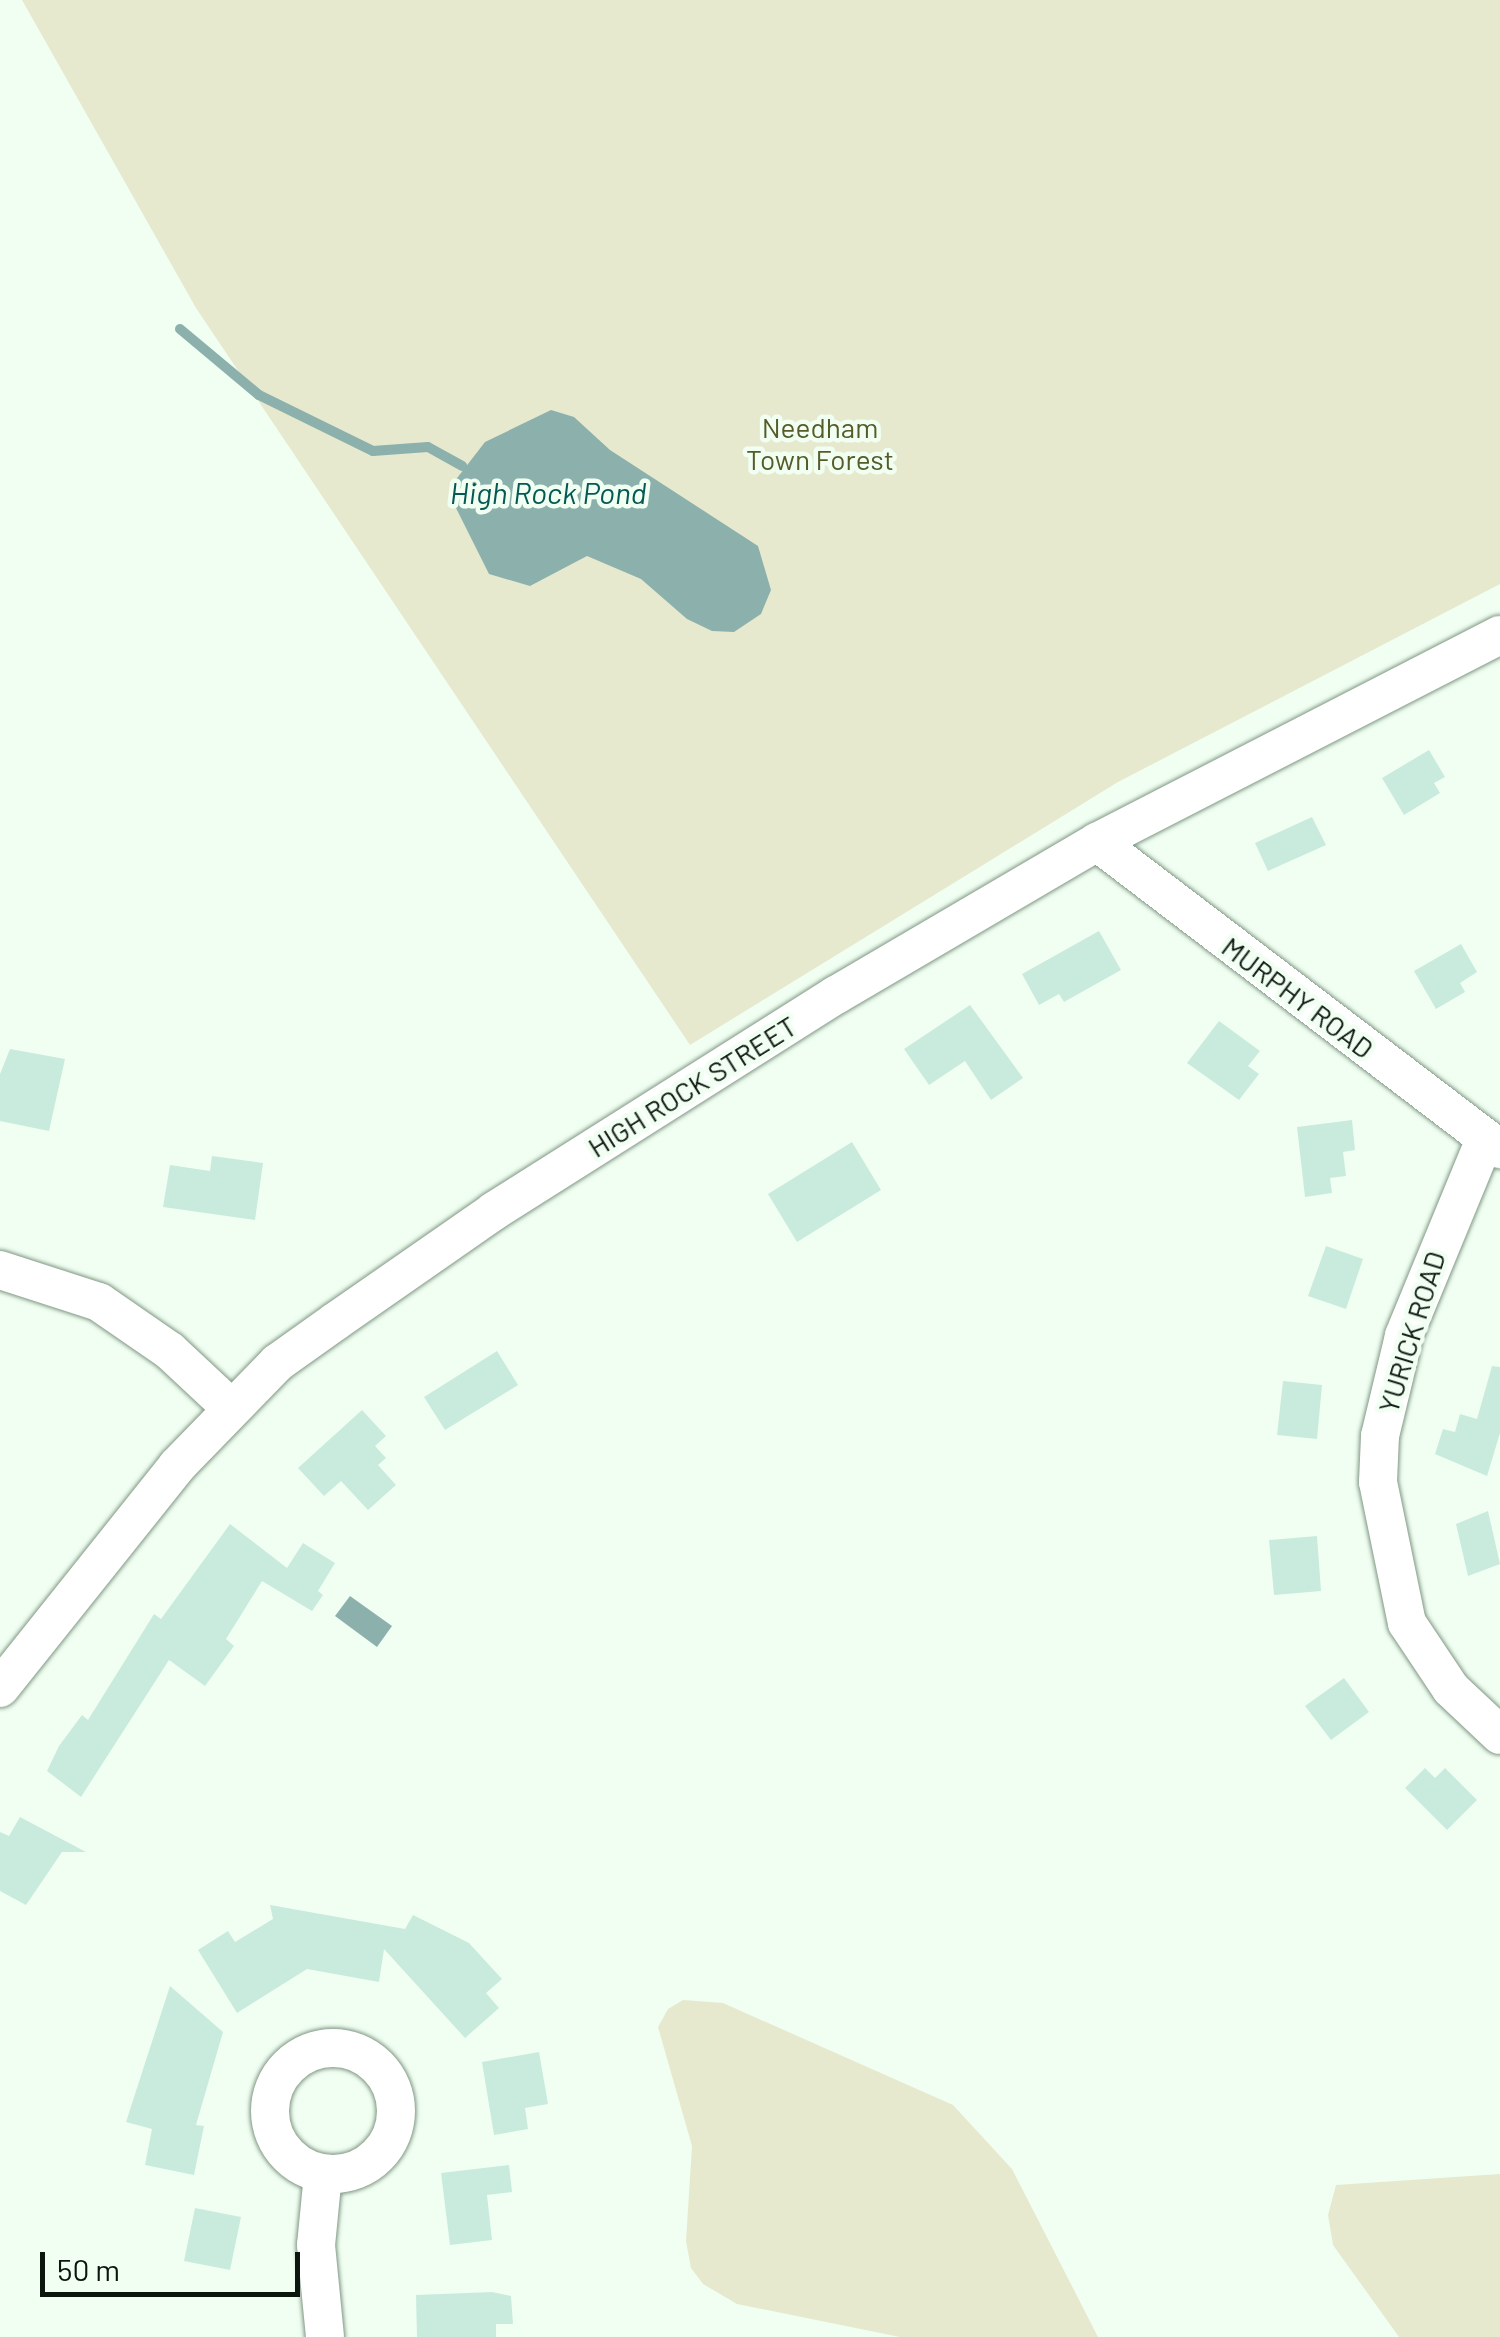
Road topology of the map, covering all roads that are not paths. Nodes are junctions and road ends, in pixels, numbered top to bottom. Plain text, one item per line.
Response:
1 (1500, 635) edge
2 (1096, 842) junction
3 (1492, 1144) edge
4 (0, 1270) edge
5 (231, 1408) junction
6 (0, 1688) edge
7 (1500, 1736) edge
8 (323, 2174) dead end
9 (324, 2337) edge

1 - 2 street, HIGH ROCK STREET
2 - 3 street, MURPHY ROAD
2 - 5 street, HIGH ROCK STREET
3 - 7 street, YURICK ROAD
4 - 5 street
5 - 6 street, HIGH ROCK STREET
8 - 9 street

